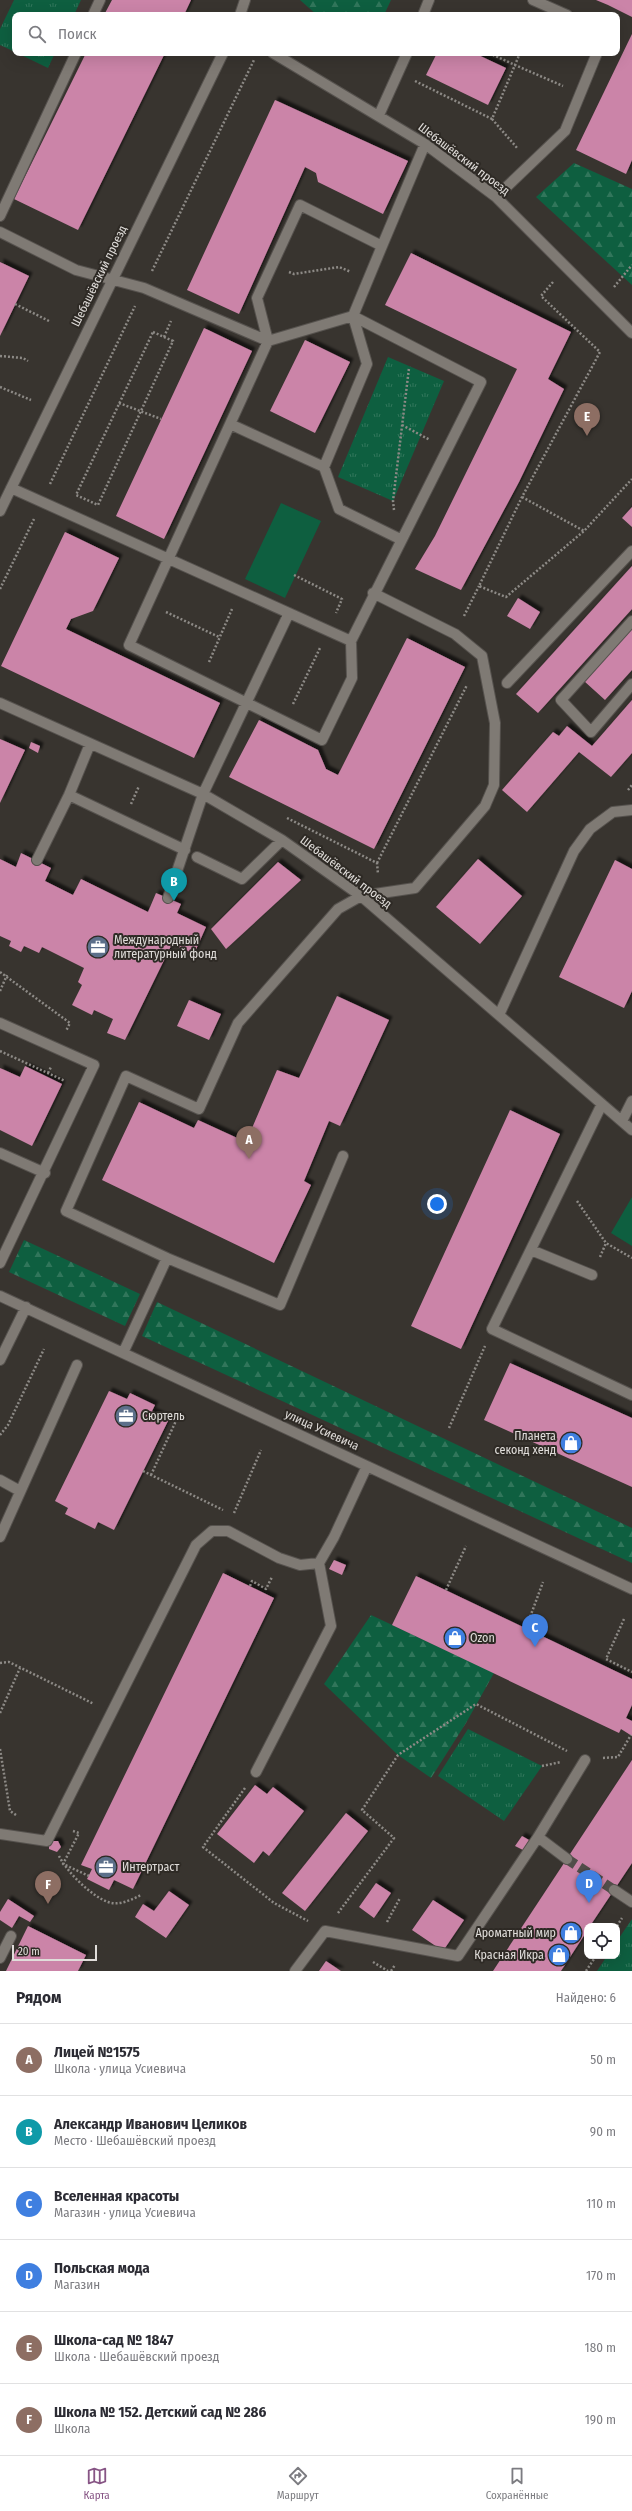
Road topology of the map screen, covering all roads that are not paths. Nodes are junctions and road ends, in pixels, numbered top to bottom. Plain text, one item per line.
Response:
1 (100, 0) edge
2 (245, 0) edge
3 (429, 0) edge
4 (533, 0) edge
5 (94, 12) edge
6 (241, 12) edge
7 (424, 12) edge
8 (560, 12) edge
9 (75, 56) edge
10 (222, 56) edge
11 (277, 56) edge
12 (406, 56) edge
13 (596, 56) edge
14 (379, 115) junction
15 (425, 144) junction
16 (496, 197) junction
17 (0, 216) edge
18 (0, 232) edge
19 (382, 246) junction
20 (112, 280) junction
21 (353, 316) junction
22 (632, 333) edge
23 (268, 341) junction
24 (230, 424) junction
25 (324, 468) junction
26 (12, 488) junction
27 (0, 512) edge
28 (400, 540) junction
29 (632, 551) edge
30 (168, 558) junction
31 (373, 593) junction
32 (289, 613) junction
33 (632, 621) edge
34 (351, 641) junction
35 (507, 683) dead end
36 (632, 684) edge
37 (0, 703) edge
38 (246, 703) junction
39 (90, 744) junction
40 (203, 794) junction
41 (68, 795) junction
42 (632, 810) edge
43 (282, 840) junction
44 (184, 850) junction
45 (197, 857) dead end
46 (36, 860) dead end
47 (361, 896) junction
48 (168, 898) dead end
49 (499, 1015) junction
50 (0, 1023) edge
51 (632, 1101) edge
52 (602, 1104) junction
53 (622, 1121) junction
54 (632, 1130) edge
55 (0, 1153) edge
56 (343, 1156) dead end
57 (44, 1173) junction
58 (531, 1250) junction
59 (167, 1258) junction
60 (0, 1263) edge
61 (592, 1275) dead end
62 (0, 1296) edge
63 (26, 1307) junction
64 (124, 1353) junction
65 (0, 1360) edge
66 (77, 1365) dead end
67 (632, 1395) edge
68 (367, 1466) junction
69 (0, 1480) edge
70 (20, 1491) junction
71 (0, 1538) edge
72 (319, 1563) junction
73 (632, 1589) edge
74 (585, 1760) road end
75 (256, 1772) road end
76 (0, 1834) edge
77 (538, 1837) junction
78 (567, 1859) tunnel mouth
79 (614, 1890) tunnel mouth
80 (632, 1902) edge
81 (12, 1936) dead end
82 (0, 1958) edge
83 (295, 1971) edge

1 - 5 street
2 - 6 street
3 - 7 street
4 - 8 street
9 - 17 street
10 - 20 street, Шебашёвский проезд
11 - 14 street, Шебашёвский проезд
12 - 14 street
13 - 16 street
14 - 15 street, Шебашёвский проезд
15 - 16 street, Шебашёвский проезд
15 - 19 street
16 - 22 street, Шебашёвский проезд
18 - 20 street
19 - 21 street
19 - 23 street
20 - 23 street
20 - 26 street, Шебашёвский проезд
21 - 23 street
21 - 25 street
21 - 28 street
23 - 24 street
24 - 25 street
24 - 30 street
25 - 28 street
26 - 27 street, Шебашёвский проезд
26 - 30 street
28 - 31 street
29 - 35 street
30 - 32 street
30 - 38 street
31 - 34 street
31 - 47 street
32 - 34 street
32 - 38 street
33 - 36 street
34 - 38 street
37 - 39 street, Шебашёвский проезд
38 - 40 street
39 - 40 street, Шебашёвский проезд
39 - 41 street
40 - 43 street, Шебашёвский проезд
40 - 44 street
41 - 44 street
41 - 46 street
42 - 49 street
43 - 45 street
43 - 47 street, Шебашёвский проезд
44 - 48 street
47 - 49 street, Шебашёвский проезд
47 - 59 street
49 - 52 street, Шебашёвский проезд
50 - 57 street
51 - 53 street
52 - 53 street, Шебашёвский проезд
52 - 58 street
53 - 54 street, Шебашёвский проезд
55 - 57 street
56 - 59 street
57 - 60 street
58 - 61 street
58 - 67 street
59 - 64 street
62 - 63 street, улица Усиевича
63 - 64 street, улица Усиевича
63 - 65 street
64 - 68 street, улица Усиевича
66 - 70 street
68 - 72 street
68 - 73 street, улица Усиевича
69 - 70 street
70 - 71 street
72 - 75 street
72 - 76 street
74 - 77 street
77 - 78 street
77 - 83 street
79 - 80 street
81 - 82 street

